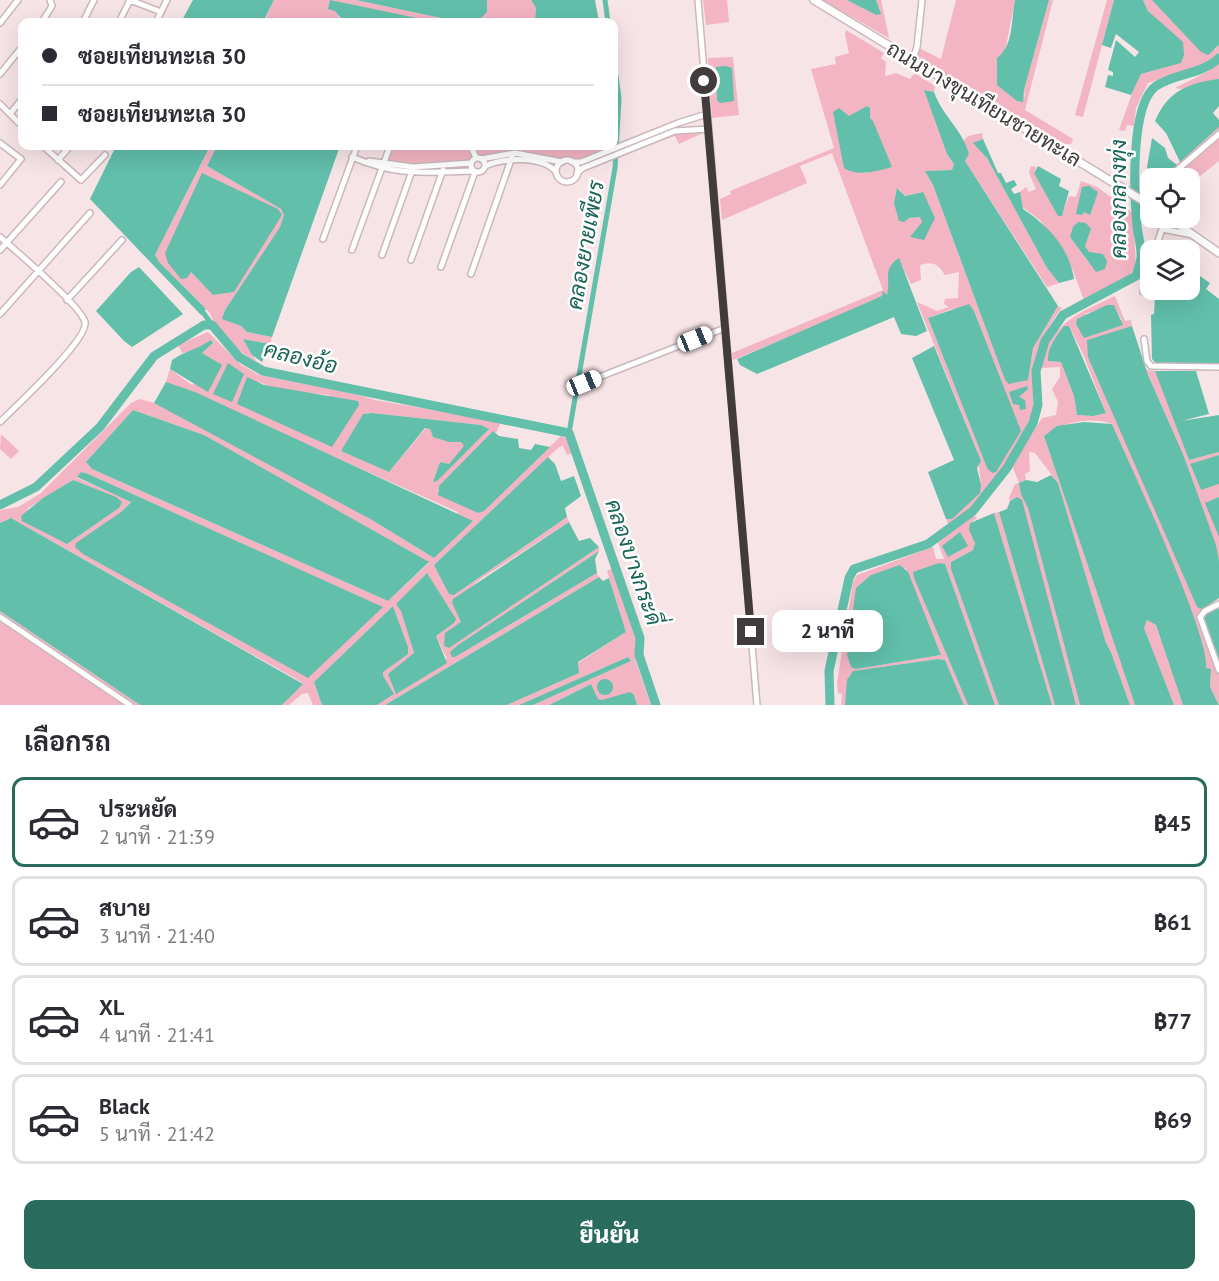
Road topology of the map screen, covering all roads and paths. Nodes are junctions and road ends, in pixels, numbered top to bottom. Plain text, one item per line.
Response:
1 (18, 0) edge
2 (50, 0) edge
3 (94, 0) edge
4 (130, 0) edge
5 (167, 0) edge
6 (698, 0) edge
7 (807, 0) edge
8 (922, 0) edge
9 (816, 2) edge
10 (161, 12) junction
11 (44, 18) edge
12 (85, 18) edge
13 (121, 18) edge
14 (158, 18) edge
15 (0, 23) edge
16 (18, 52) edge
17 (912, 61) junction
18 (0, 74) edge
19 (0, 104) edge
20 (18, 104) edge
21 (10, 114) junction
22 (707, 114) junction
23 (18, 122) edge
24 (676, 124) junction
25 (708, 129) junction
26 (680, 131) junction
27 (1219, 134) edge
28 (644, 140) junction
29 (0, 142) edge
30 (47, 150) edge
31 (67, 150) edge
32 (355, 150) edge
33 (388, 150) edge
34 (472, 150) edge
35 (105, 155) dead end
36 (606, 155) junction
37 (352, 157) junction
38 (512, 157) junction
39 (58, 160) junction
40 (476, 160) junction
41 (562, 162) junction
42 (572, 162) junction
43 (445, 166) junction
44 (485, 166) junction
45 (382, 167) junction
46 (1180, 168) edge
47 (412, 170) junction
48 (475, 171) junction
49 (556, 172) junction
50 (442, 173) junction
51 (577, 173) junction
52 (61, 182) dead end
53 (0, 185) edge
54 (1140, 198) edge
55 (90, 213) dead end
56 (1185, 228) edge
57 (1195, 235) junction
58 (0, 237) edge
59 (323, 239) dead end
60 (122, 240) dead end
61 (1158, 240) edge
62 (6, 242) junction
63 (0, 249) edge
64 (352, 250) dead end
65 (1219, 253) edge
66 (382, 255) dead end
67 (411, 260) dead end
68 (441, 267) dead end
69 (38, 272) junction
70 (471, 274) dead end
71 (67, 300) junction
72 (0, 314) edge
73 (725, 328) junction
74 (1144, 339) dead end
75 (1219, 367) edge
76 (584, 383) dead end
77 (0, 422) edge
78 (1219, 604) edge
79 (0, 617) edge
80 (1219, 669) edge
81 (130, 705) edge
82 (757, 705) edge

1 - 15 street
2 - 11 street
3 - 12 street
4 - 10 street
4 - 13 street
5 - 10 street
6 - 22 street
7 - 9 main road, ถนนบางขุนเทียนชายทะเล
8 - 17 street
9 - 17 main road, ถนนบางขุนเทียนชายทะเล
10 - 14 street
16 - 18 street
17 - 54 main road, ถนนบางขุนเทียนชายทะเล
19 - 21 street
20 - 21 street
21 - 23 street
22 - 24 street
22 - 25 street
24 - 26 street
24 - 28 street
25 - 26 street
25 - 73 street
26 - 28 street
27 - 46 street
28 - 36 street
29 - 53 street
30 - 39 street
31 - 39 street
32 - 37 street
33 - 45 street
34 - 40 street
35 - 39 street
36 - 42 street
36 - 51 street
37 - 45 street
37 - 59 street
38 - 40 street
38 - 41 street
38 - 44 street
38 - 49 street
38 - 70 street
40 - 43 street
40 - 44 street
40 - 48 street
41 - 42 street
41 - 49 street
42 - 51 street
43 - 47 street
43 - 50 street
44 - 48 street
45 - 47 street
45 - 64 street
47 - 50 street
47 - 66 street
48 - 50 street
48 - 68 street
49 - 51 street
50 - 67 street
52 - 62 street
55 - 69 street
56 - 57 main road
57 - 61 street
57 - 65 main road
58 - 62 street
60 - 71 street
62 - 63 street
62 - 69 street
69 - 71 street
69 - 72 street
71 - 77 street
73 - 76 street
73 - 82 street
74 - 75 street
78 - 80 street
79 - 81 street

